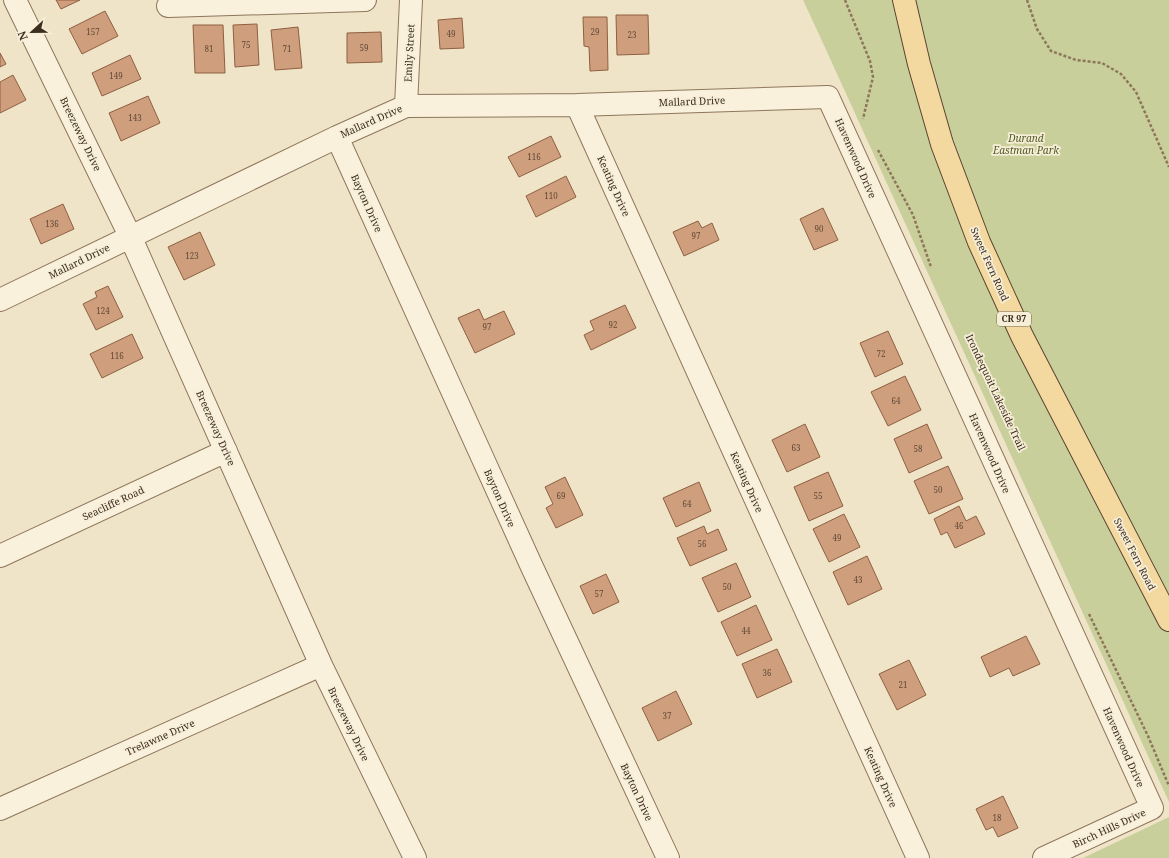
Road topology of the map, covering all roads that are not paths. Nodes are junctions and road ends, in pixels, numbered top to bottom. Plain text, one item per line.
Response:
1 (15, 0) edge
2 (365, 0) edge
3 (411, 0) edge
4 (904, 0) edge
5 (168, 6) dead end
6 (828, 97) joint
7 (577, 105) junction
8 (406, 106) junction
9 (337, 137) junction
10 (130, 236) junction
11 (0, 300) edge
12 (226, 451) junction
13 (0, 556) edge
14 (1169, 620) edge
15 (321, 665) junction
16 (1152, 808) joint
17 (0, 809) edge
18 (415, 858) edge
19 (668, 858) edge
20 (918, 858) edge
21 (1044, 858) edge

1 - 10 street, Breezeway Drive
2 - 5 street
3 - 8 street, Emily Street
4 - 14 main road, Sweet Fern Road / CR 97
6 - 7 street, Mallard Drive
6 - 16 street, Havenwood Drive
7 - 8 street, Mallard Drive
7 - 20 street, Keating Drive
8 - 9 street, Mallard Drive
9 - 10 street, Mallard Drive
9 - 19 street, Bayton Drive
10 - 11 street, Mallard Drive
10 - 12 street, Breezeway Drive
12 - 13 street, Seacliffe Road
12 - 15 street, Breezeway Drive
15 - 17 street, Trelawne Drive
15 - 18 street, Breezeway Drive
16 - 21 street, Birch Hills Drive

